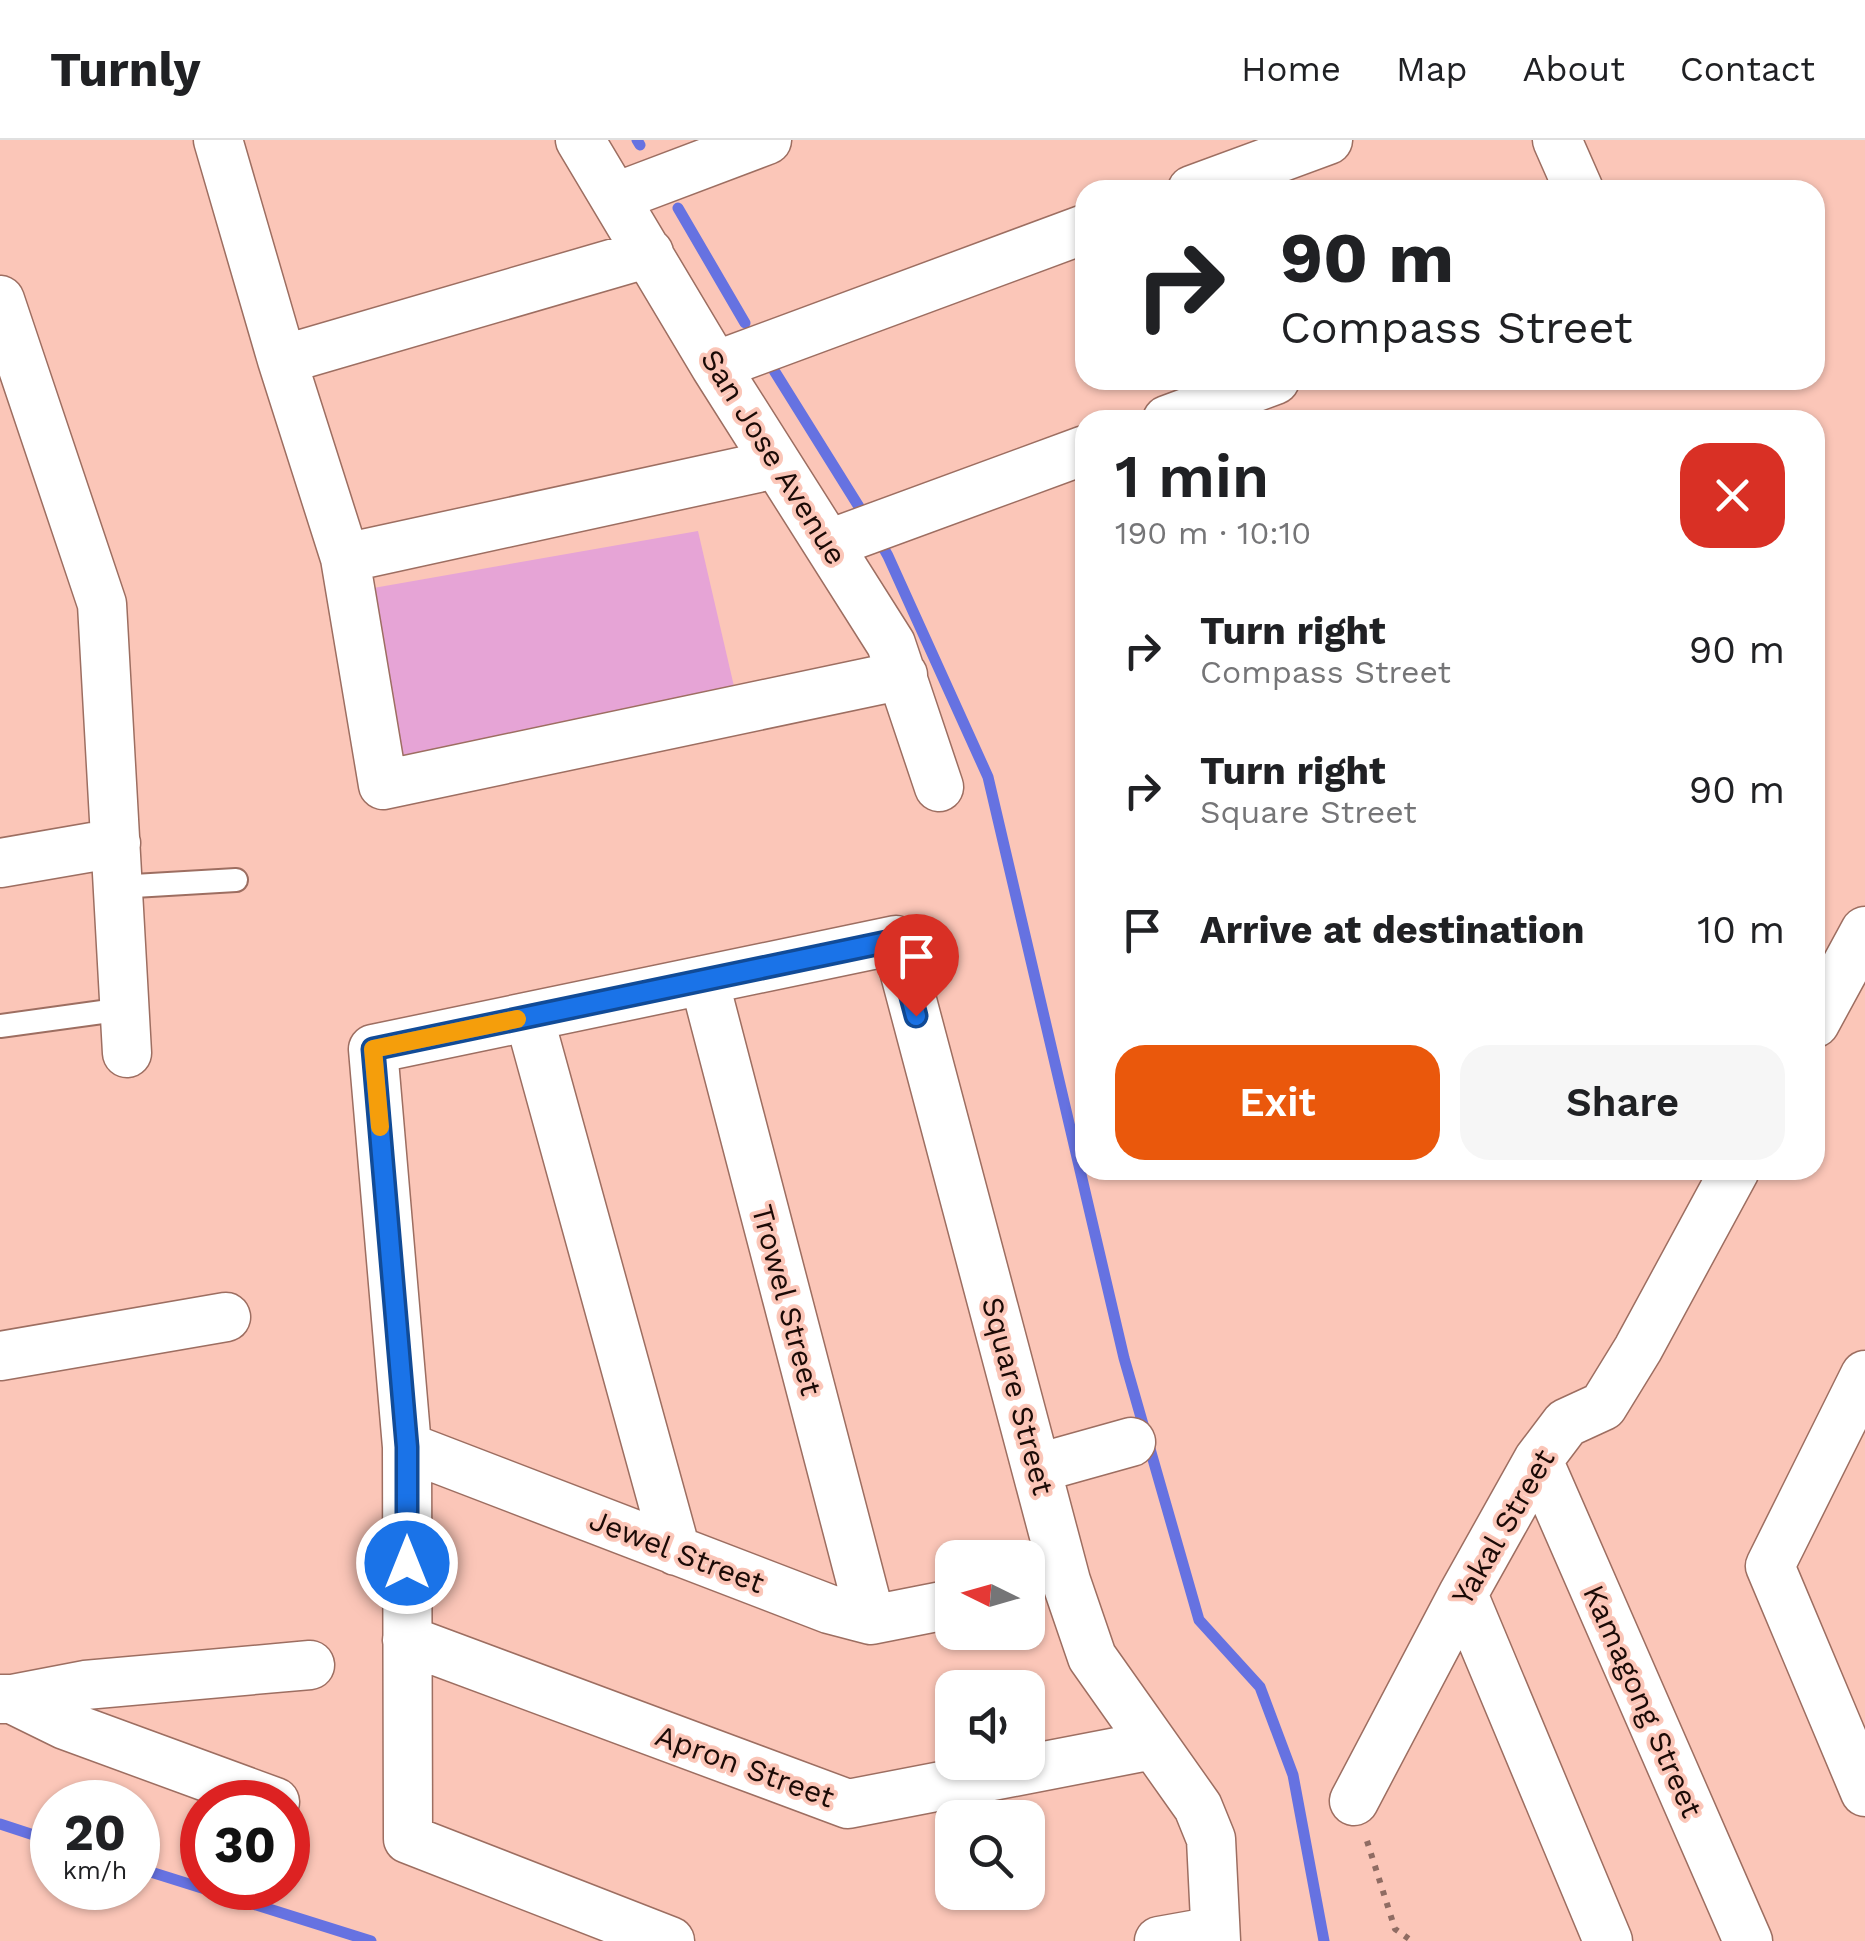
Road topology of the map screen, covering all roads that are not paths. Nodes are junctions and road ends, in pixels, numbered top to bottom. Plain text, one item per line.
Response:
1 (218, 140) edge
2 (580, 140) edge
3 (767, 140) edge
4 (1328, 140) edge
5 (1557, 140) edge
6 (1219, 180) edge
7 (1575, 180) edge
8 (616, 197) junction
9 (1075, 233) edge
10 (649, 253) junction
11 (0, 300) edge
12 (282, 360) junction
13 (715, 366) junction
14 (1248, 390) edge
15 (1194, 410) edge
16 (1075, 454) edge
17 (776, 464) junction
18 (829, 544) junction
19 (345, 558) junction
20 (903, 675) junction
21 (939, 787) dead end
22 (0, 863) edge
23 (117, 865) junction
24 (236, 880) dead end
25 (1865, 931) edge
26 (704, 980) junction
27 (1825, 1005) edge
28 (529, 1017) junction
29 (0, 1026) edge
30 (125, 1031) joint
31 (1730, 1180) edge
32 (226, 1317) dead end
33 (0, 1356) edge
34 (1865, 1375) edge
35 (1131, 1442) dead end
36 (407, 1447) junction
37 (1538, 1460) junction
38 (1038, 1468) junction
39 (676, 1552) junction
40 (1047, 1584) edge
41 (1463, 1594) junction
42 (935, 1607) edge
43 (871, 1620) junction
44 (407, 1640) junction
45 (310, 1665) dead end
46 (6, 1699) edge
47 (1153, 1746) junction
48 (214, 1780) edge
49 (1865, 1792) edge
50 (1354, 1801) road end
51 (1215, 1936) edge
52 (670, 1941) edge
53 (1159, 1941) edge
54 (1608, 1941) edge
55 (1748, 1941) edge

1 - 12 street
2 - 8 street, San Jose Avenue
3 - 8 street
4 - 6 street
5 - 7 street
8 - 10 street, San Jose Avenue
9 - 13 street
10 - 12 street
10 - 13 street, San Jose Avenue
11 - 23 street
12 - 19 street
13 - 17 street, San Jose Avenue
14 - 15 street
16 - 18 street
17 - 18 street, San Jose Avenue
17 - 19 street
18 - 20 street, San Jose Avenue
19 - 20 street
20 - 21 street, San Jose Avenue
22 - 23 street
23 - 24 lane
23 - 30 street
25 - 27 street
26 - 28 street
26 - 38 street, Square Street
26 - 43 street, Trowel Street
28 - 36 street
28 - 39 street
29 - 30 lane
31 - 37 street, Yakal Street
32 - 33 street
34 - 49 street
35 - 38 street
36 - 39 street, Jewel Street
36 - 44 street
37 - 41 street, Yakal Street
37 - 55 street, Kamagong Street
38 - 40 street, Square Street
39 - 43 street, Jewel Street
40 - 47 street, Square Street
41 - 50 street, Yakal Street
41 - 54 street
42 - 43 street, Jewel Street
44 - 47 street, Apron Street
44 - 52 street
45 - 46 street
46 - 48 street
47 - 51 street, Square Street
51 - 53 street

